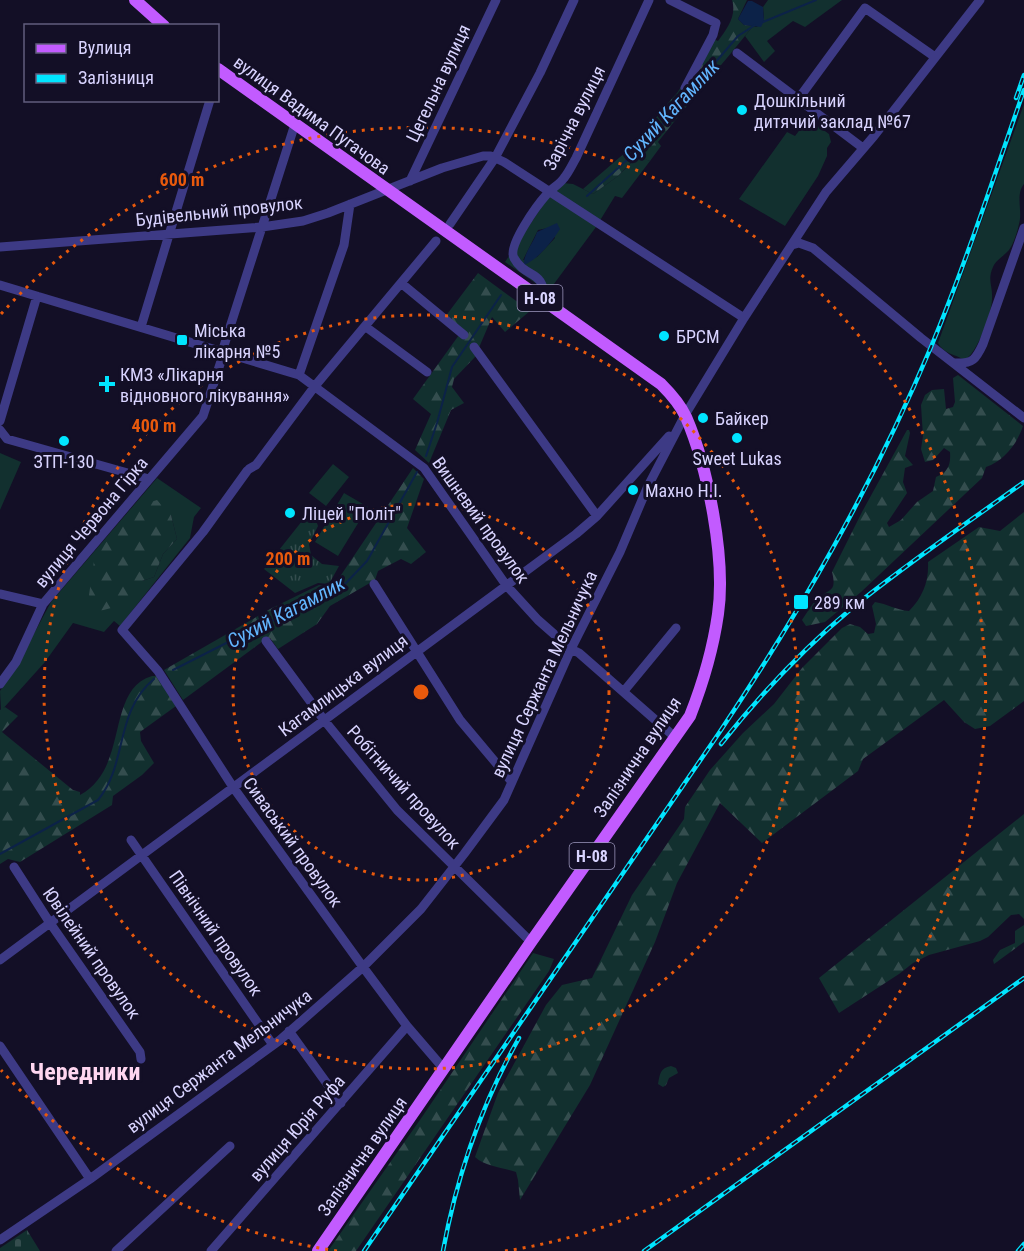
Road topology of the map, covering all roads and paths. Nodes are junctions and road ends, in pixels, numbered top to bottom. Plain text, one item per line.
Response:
1 (135, 0) edge
2 (496, 0) edge
3 (574, 0) edge
4 (650, 0) edge
5 (670, 0) edge
6 (980, 0) edge
7 (162, 24) edge
8 (737, 53) dead end
9 (935, 57) junction
10 (219, 73) edge
11 (685, 88) dead end
12 (799, 98) junction
13 (209, 102) edge
14 (294, 124) junction
15 (863, 148) junction
16 (495, 158) junction
17 (410, 181) junction
18 (386, 190) junction
19 (549, 191) junction
20 (350, 204) junction
21 (450, 224) dead end
22 (262, 227) junction
23 (1024, 228) edge
24 (169, 234) junction
25 (436, 241) dead end
26 (792, 245) junction
27 (0, 247) edge
28 (401, 283) junction
29 (0, 285) edge
30 (37, 296) junction
31 (544, 301) junction
32 (744, 318) junction
33 (141, 327) junction
34 (366, 327) junction
35 (464, 335) dead end
36 (474, 347) dead end
37 (223, 352) junction
38 (955, 363) junction
39 (427, 372) dead end
40 (299, 375) junction
41 (315, 386) junction
42 (685, 415) junction
43 (1024, 418) edge
44 (0, 421) edge
45 (0, 430) edge
46 (149, 479) junction
47 (597, 516) junction
48 (374, 584) dead end
49 (506, 585) junction
50 (0, 594) edge
51 (43, 604) junction
52 (676, 628) dead end
53 (266, 641) dead end
54 (571, 650) junction
55 (416, 651) junction
56 (0, 684) edge
57 (624, 691) junction
58 (324, 720) junction
59 (676, 738) junction
60 (512, 782) junction
61 (233, 787) junction
62 (131, 840) dead end
63 (142, 855) junction
64 (14, 867) dead end
65 (454, 867) junction
66 (50, 923) junction
67 (531, 942) junction
68 (0, 960) edge
69 (363, 967) junction
70 (407, 1026) junction
71 (289, 1031) junction
72 (273, 1045) junction
73 (0, 1046) edge
74 (141, 1059) dead end
75 (444, 1069) junction
76 (341, 1103) junction
77 (230, 1146) dead end
78 (90, 1179) junction
79 (0, 1240) edge
80 (116, 1251) edge
81 (211, 1251) edge
82 (318, 1251) edge

1 - 7 main road
2 - 17 street, Цегельна вулиця
3 - 16 street
4 - 19 street, Зарічна вулиця
5 - 11 street
6 - 9 street, вулиця Сержанта Мельничука
8 - 12 street
9 - 12 street
9 - 15 street, вулиця Сержанта Мельничука
10 - 14 main road, вулиця Вадима Пугачова / Н-08
12 - 15 street
13 - 24 street
14 - 18 main road, вулиця Вадима Пугачова / Н-08
14 - 22 street, вулиця Червона Гірка
15 - 26 street, вулиця Сержанта Мельничука
16 - 17 street, Будівельний провулок
16 - 19 street
16 - 21 street
17 - 18 street, Будівельний провулок
18 - 20 street, Будівельний провулок
18 - 31 main road, Н-08
19 - 31 street, Зарічна вулиця
19 - 32 street
20 - 22 street, Будівельний провулок
20 - 40 street
22 - 24 street, Будівельний провулок
22 - 37 street, вулиця Червона Гірка
23 - 38 street
24 - 27 street, Будівельний провулок
24 - 33 street
25 - 28 street
26 - 32 street, вулиця Сержанта Мельничука
26 - 38 street
28 - 34 street
28 - 35 street
29 - 30 street, Вишневий провулок
30 - 33 street, Вишневий провулок
30 - 44 street
31 - 42 main road, Н-08
32 - 42 street, вулиця Сержанта Мельничука
33 - 37 street, Вишневий провулок
34 - 39 street
34 - 41 street
36 - 47 street
37 - 40 street, Вишневий провулок
37 - 46 street, вулиця Червона Гірка
38 - 43 street
40 - 41 street, Вишневий провулок
41 - 49 street, Вишневий провулок
41 - 61 street, Сиваський провулок
42 - 47 street, Кагамлицька вулиця
42 - 54 street, вулиця Сержанта Мельничука
42 - 59 main road, Залізнична вулиця / Н-08
45 - 46 street
46 - 51 street, вулиця Червона Гірка
47 - 49 street, Кагамлицька вулиця
48 - 55 street
49 - 54 street, Вишневий провулок
49 - 55 street, Кагамлицька вулиця
50 - 51 street
51 - 56 street, вулиця Червона Гірка
52 - 57 street
53 - 58 street, Робітничий провулок
54 - 57 street, Вишневий провулок
54 - 60 street, вулиця Сержанта Мельничука
55 - 58 street, Кагамлицька вулиця
55 - 60 street
57 - 59 street, Вишневий провулок
58 - 61 street, Кагамлицька вулиця
58 - 65 street, Робітничий провулок
59 - 67 main road, Залізнична вулиця / Н-08
60 - 65 street, вулиця Сержанта Мельничука
61 - 63 street, Кагамлицька вулиця
61 - 69 street, Сиваський провулок
62 - 63 street, Північний провулок
63 - 66 street, Кагамлицька вулиця
63 - 72 street, Північний провулок
64 - 66 street, Ювілейний провулок
65 - 67 street, Робітничий провулок
65 - 69 street, вулиця Сержанта Мельничука
66 - 68 street, Кагамлицька вулиця
66 - 74 street, Ювілейний провулок
67 - 75 main road, Залізнична вулиця / Н-08
69 - 70 street, Сиваський провулок
69 - 71 street, вулиця Сержанта Мельничука
70 - 75 street, Сиваський провулок
70 - 76 street, вулиця Юрія Руфа
71 - 72 street, вулиця Сержанта Мельничука
71 - 76 street
72 - 78 street, вулиця Сержанта Мельничука
73 - 78 street
75 - 82 main road, Залізнична вулиця / Н-08
76 - 81 street, вулиця Юрія Руфа
77 - 80 street
78 - 79 street, вулиця Сержанта Мельничука

